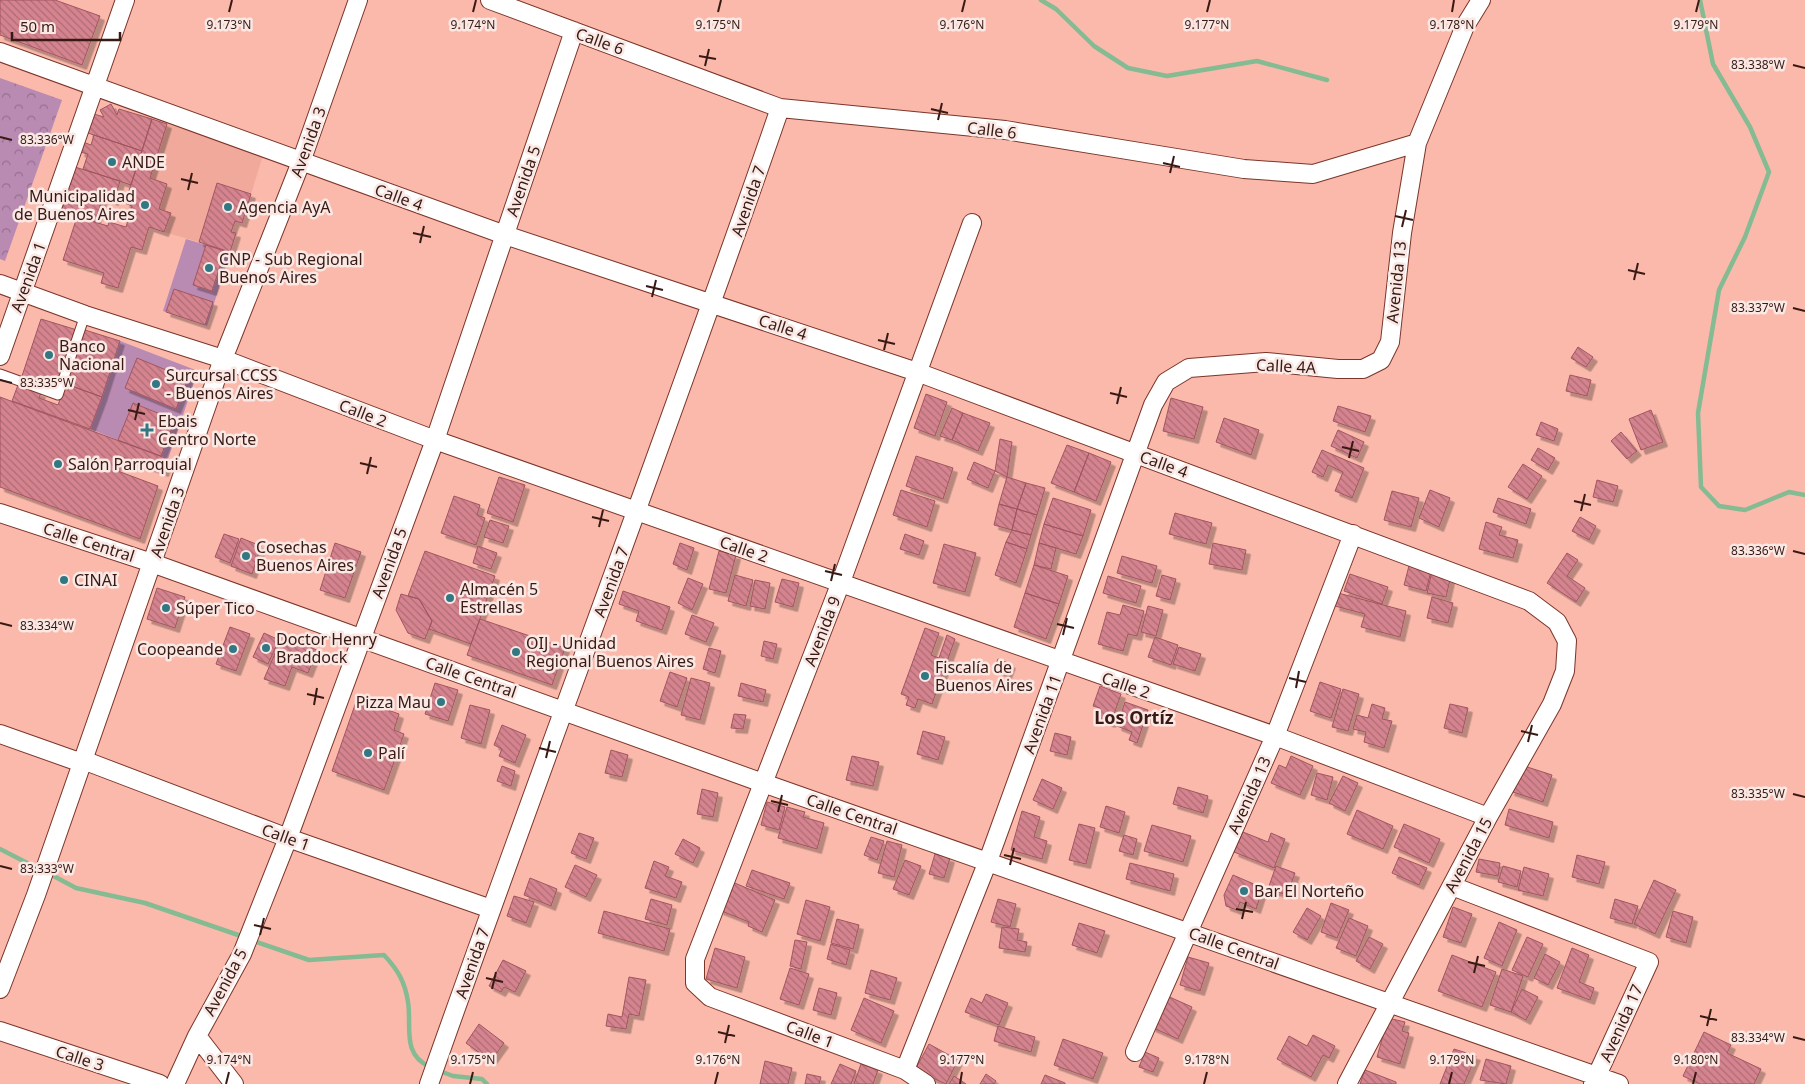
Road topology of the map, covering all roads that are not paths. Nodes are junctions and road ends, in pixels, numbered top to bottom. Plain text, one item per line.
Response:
1 (125, 0) edge
2 (358, 0) edge
3 (490, 0) edge
4 (1481, 0) edge
5 (574, 31) junction
6 (0, 52) edge
7 (96, 88) junction
8 (780, 108) junction
9 (1417, 143) junction
10 (301, 162) junction
11 (972, 223) dead end
12 (505, 235) junction
13 (0, 284) edge
14 (23, 292) junction
15 (713, 303) junction
16 (85, 315) junction
17 (0, 356) edge
18 (224, 359) junction
19 (1380, 360) joint
20 (1189, 368) joint
21 (917, 372) junction
22 (0, 374) edge
23 (435, 440) junction
24 (1137, 454) junction
25 (637, 512) junction
26 (0, 513) edge
27 (1353, 534) junction
28 (152, 563) junction
29 (841, 582) junction
30 (1557, 622) joint
31 (361, 638) junction
32 (1060, 662) junction
33 (564, 710) junction
34 (0, 734) edge
35 (1275, 736) junction
36 (83, 762) junction
37 (764, 783) junction
38 (1488, 817) junction
39 (288, 838) junction
40 (988, 861) junction
41 (1452, 886) junction
42 (491, 909) junction
43 (1189, 932) junction
44 (695, 982) joint
45 (0, 989) edge
46 (1390, 1003) junction
47 (0, 1031) edge
48 (197, 1036) junction
49 (1135, 1052) dead end
50 (905, 1070) junction
51 (1595, 1080) edge
52 (160, 1084) edge
53 (175, 1084) edge
54 (234, 1084) edge
55 (430, 1084) edge
56 (926, 1084) edge
57 (1347, 1084) edge
58 (1619, 1084) edge

1 - 7 street, Avenida 1
2 - 10 street, Avenida 3
3 - 5 street, Calle 6
4 - 9 street, Avenida 13
5 - 8 street, Calle 6
5 - 12 street, Avenida 5
6 - 7 street, Calle 4
7 - 10 street, Calle 4
7 - 14 street, Avenida 1
8 - 9 street, Calle 6
8 - 15 street, Avenida 7
9 - 19 street, Avenida 13
10 - 12 street, Calle 4
10 - 18 street, Avenida 3
11 - 21 street, Avenida 9
12 - 15 street, Calle 4
12 - 23 street, Avenida 5
13 - 14 street, Calle 2
14 - 16 street, Calle 2
14 - 17 street, Avenida 1
15 - 21 street, Calle 4
15 - 25 street, Avenida 7
16 - 18 street, Calle 2
16 - 22 lane
18 - 23 street, Calle 2
18 - 28 street, Avenida 3
19 - 20 street, Calle 4A
20 - 24 street, Avenida 11
21 - 24 street, Calle 4
21 - 29 street, Avenida 9
23 - 25 street, Calle 2
23 - 31 street, Avenida 5
24 - 27 street, Calle 4
24 - 32 street, Avenida 11
25 - 29 street, Calle 2
25 - 33 street, Avenida 7
26 - 28 street, Calle Central
27 - 30 street, Calle 4
27 - 35 street, Avenida 13
28 - 31 street, Calle Central
28 - 36 street, Avenida 3
29 - 32 street, Calle 2
29 - 37 street, Avenida 9
30 - 38 street, Avenida 15
31 - 33 street, Calle Central
31 - 39 street, Avenida 5
32 - 35 street, Calle 2
32 - 40 street, Avenida 11
33 - 37 street, Calle Central
33 - 42 street, Avenida 7
34 - 36 street, Calle 1
35 - 38 street, Calle 2
35 - 43 street, Avenida 13
36 - 39 street, Calle 1
36 - 45 street, Avenida 3
37 - 40 street, Calle Central
37 - 44 street, Avenida 9
38 - 41 street, Avenida 15
39 - 42 street, Calle 1
39 - 48 street, Avenida 5
40 - 43 street, Calle Central
40 - 50 street, Avenida 11
41 - 46 street, Avenida 15
41 - 51 street, Avenida 17
42 - 55 street, Avenida 7
43 - 46 street, Calle Central
43 - 49 street, Avenida 13
44 - 50 street, Calle 1
46 - 51 street, Calle Central
46 - 57 street, Avenida 15
47 - 52 street, Calle 3
48 - 53 street, Avenida 5
48 - 54 street
50 - 56 street, Calle 1
51 - 58 street, Calle Central

